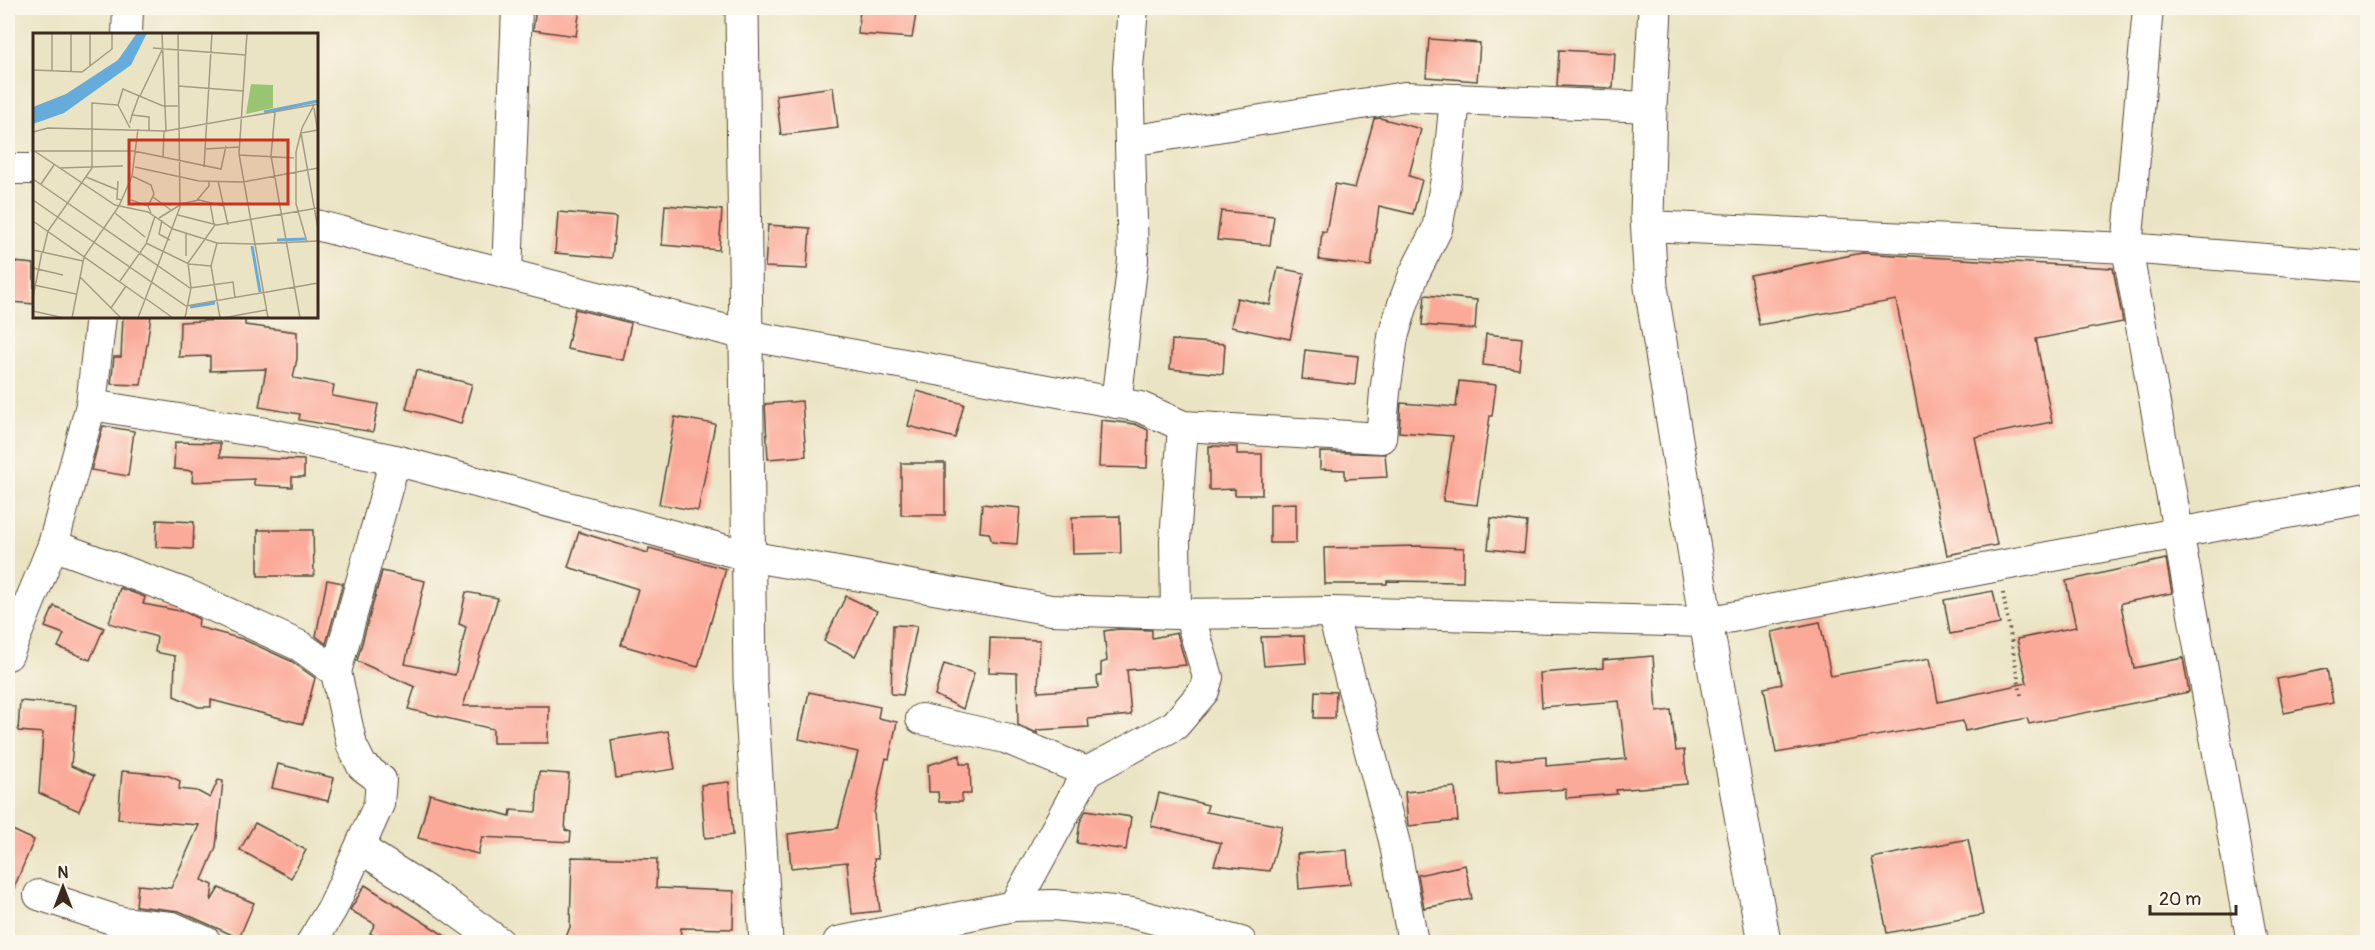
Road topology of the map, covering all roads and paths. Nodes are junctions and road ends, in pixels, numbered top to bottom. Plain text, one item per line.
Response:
1 (128, 8) edge
2 (518, 8) edge
3 (742, 8) edge
4 (1133, 8) edge
5 (1655, 8) edge
6 (2148, 8) edge
7 (127, 33) edge
8 (1455, 99) junction
9 (1650, 107) junction
10 (1130, 141) junction
11 (8, 169) edge
12 (33, 169) edge
13 (318, 226) edge
14 (1648, 226) junction
15 (2127, 248) junction
16 (2367, 267) edge
17 (507, 274) junction
18 (101, 318) edge
19 (746, 335) junction
20 (1116, 403) junction
21 (91, 405) junction
22 (1183, 426) junction
23 (395, 460) junction
24 (2367, 498) edge
25 (2177, 535) junction
26 (53, 545) junction
27 (748, 556) junction
28 (1999, 566) junction
29 (1332, 612) junction
30 (1183, 614) junction
31 (1706, 622) junction
32 (8, 655) edge
33 (336, 672) junction
34 (2021, 695) dead end
35 (921, 719) dead end
36 (1087, 772) junction
37 (360, 848) junction
38 (39, 895) dead end
39 (1014, 906) junction
40 (1212, 939) edge
41 (206, 942) edge
42 (312, 942) edge
43 (499, 942) edge
44 (766, 942) edge
45 (838, 942) edge
46 (1241, 942) edge
47 (1413, 942) edge
48 (1764, 942) edge
49 (2252, 942) edge

1 - 7 street
2 - 17 street
3 - 19 street
4 - 10 street
5 - 9 street
6 - 15 street
8 - 9 street
8 - 10 street
8 - 22 street
9 - 14 street
10 - 20 street
11 - 12 street
13 - 17 street
14 - 15 street
14 - 31 street
15 - 16 street
15 - 25 street
17 - 19 street
18 - 21 street
19 - 20 street
19 - 27 street
20 - 22 street
21 - 23 street
21 - 26 street
22 - 30 street
23 - 27 street
23 - 33 street
24 - 25 street
25 - 28 street
25 - 49 street
26 - 32 street
26 - 33 street
27 - 30 street
27 - 44 street
28 - 31 street
28 - 34 path
29 - 30 street
29 - 31 street
29 - 47 street
30 - 36 street
31 - 48 street
33 - 37 street
35 - 36 street
36 - 39 street
37 - 42 street
37 - 43 street
38 - 41 street
39 - 40 street
39 - 45 street
40 - 46 street

